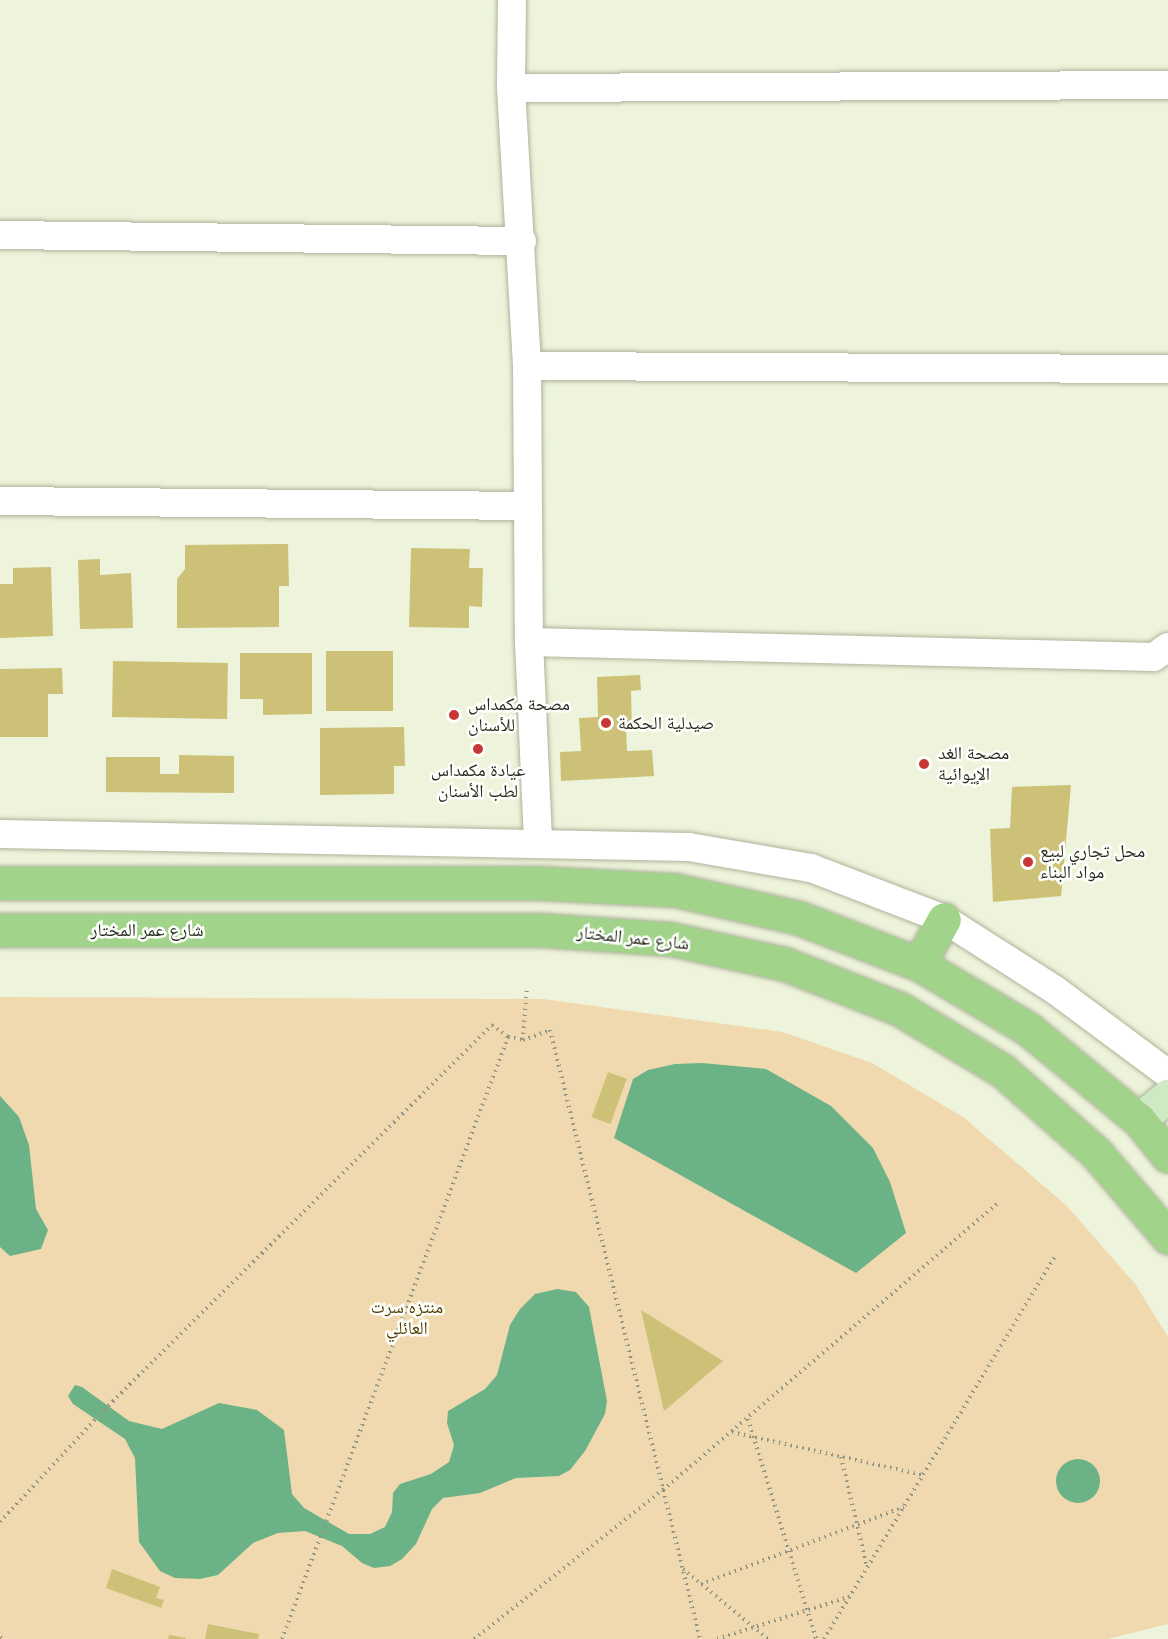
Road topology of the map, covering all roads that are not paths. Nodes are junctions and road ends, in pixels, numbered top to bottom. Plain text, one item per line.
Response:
1 (512, 0) edge
2 (1168, 85) edge
3 (511, 88) junction
4 (0, 235) edge
5 (522, 241) junction
6 (527, 366) junction
7 (1168, 369) edge
8 (0, 501) edge
9 (526, 506) junction
10 (529, 642) junction
11 (1168, 647) edge
12 (0, 834) edge
13 (538, 844) junction
14 (0, 883) edge
15 (944, 919) junction
16 (0, 930) edge
17 (919, 964) junction
18 (1168, 1074) edge
19 (1168, 1096) edge
20 (1139, 1120) junction
21 (1168, 1156) edge
22 (1168, 1237) edge

1 - 3 street
2 - 3 street
3 - 5 street
4 - 5 street
5 - 6 street
6 - 7 street
6 - 9 street
8 - 9 street
9 - 10 street
10 - 11 street
10 - 13 street
12 - 13 street
13 - 15 street
14 - 17 main road
15 - 17 main road
15 - 18 street
16 - 22 main road, شارع عمر المختار
17 - 20 main road
19 - 20 main road
20 - 21 main road

